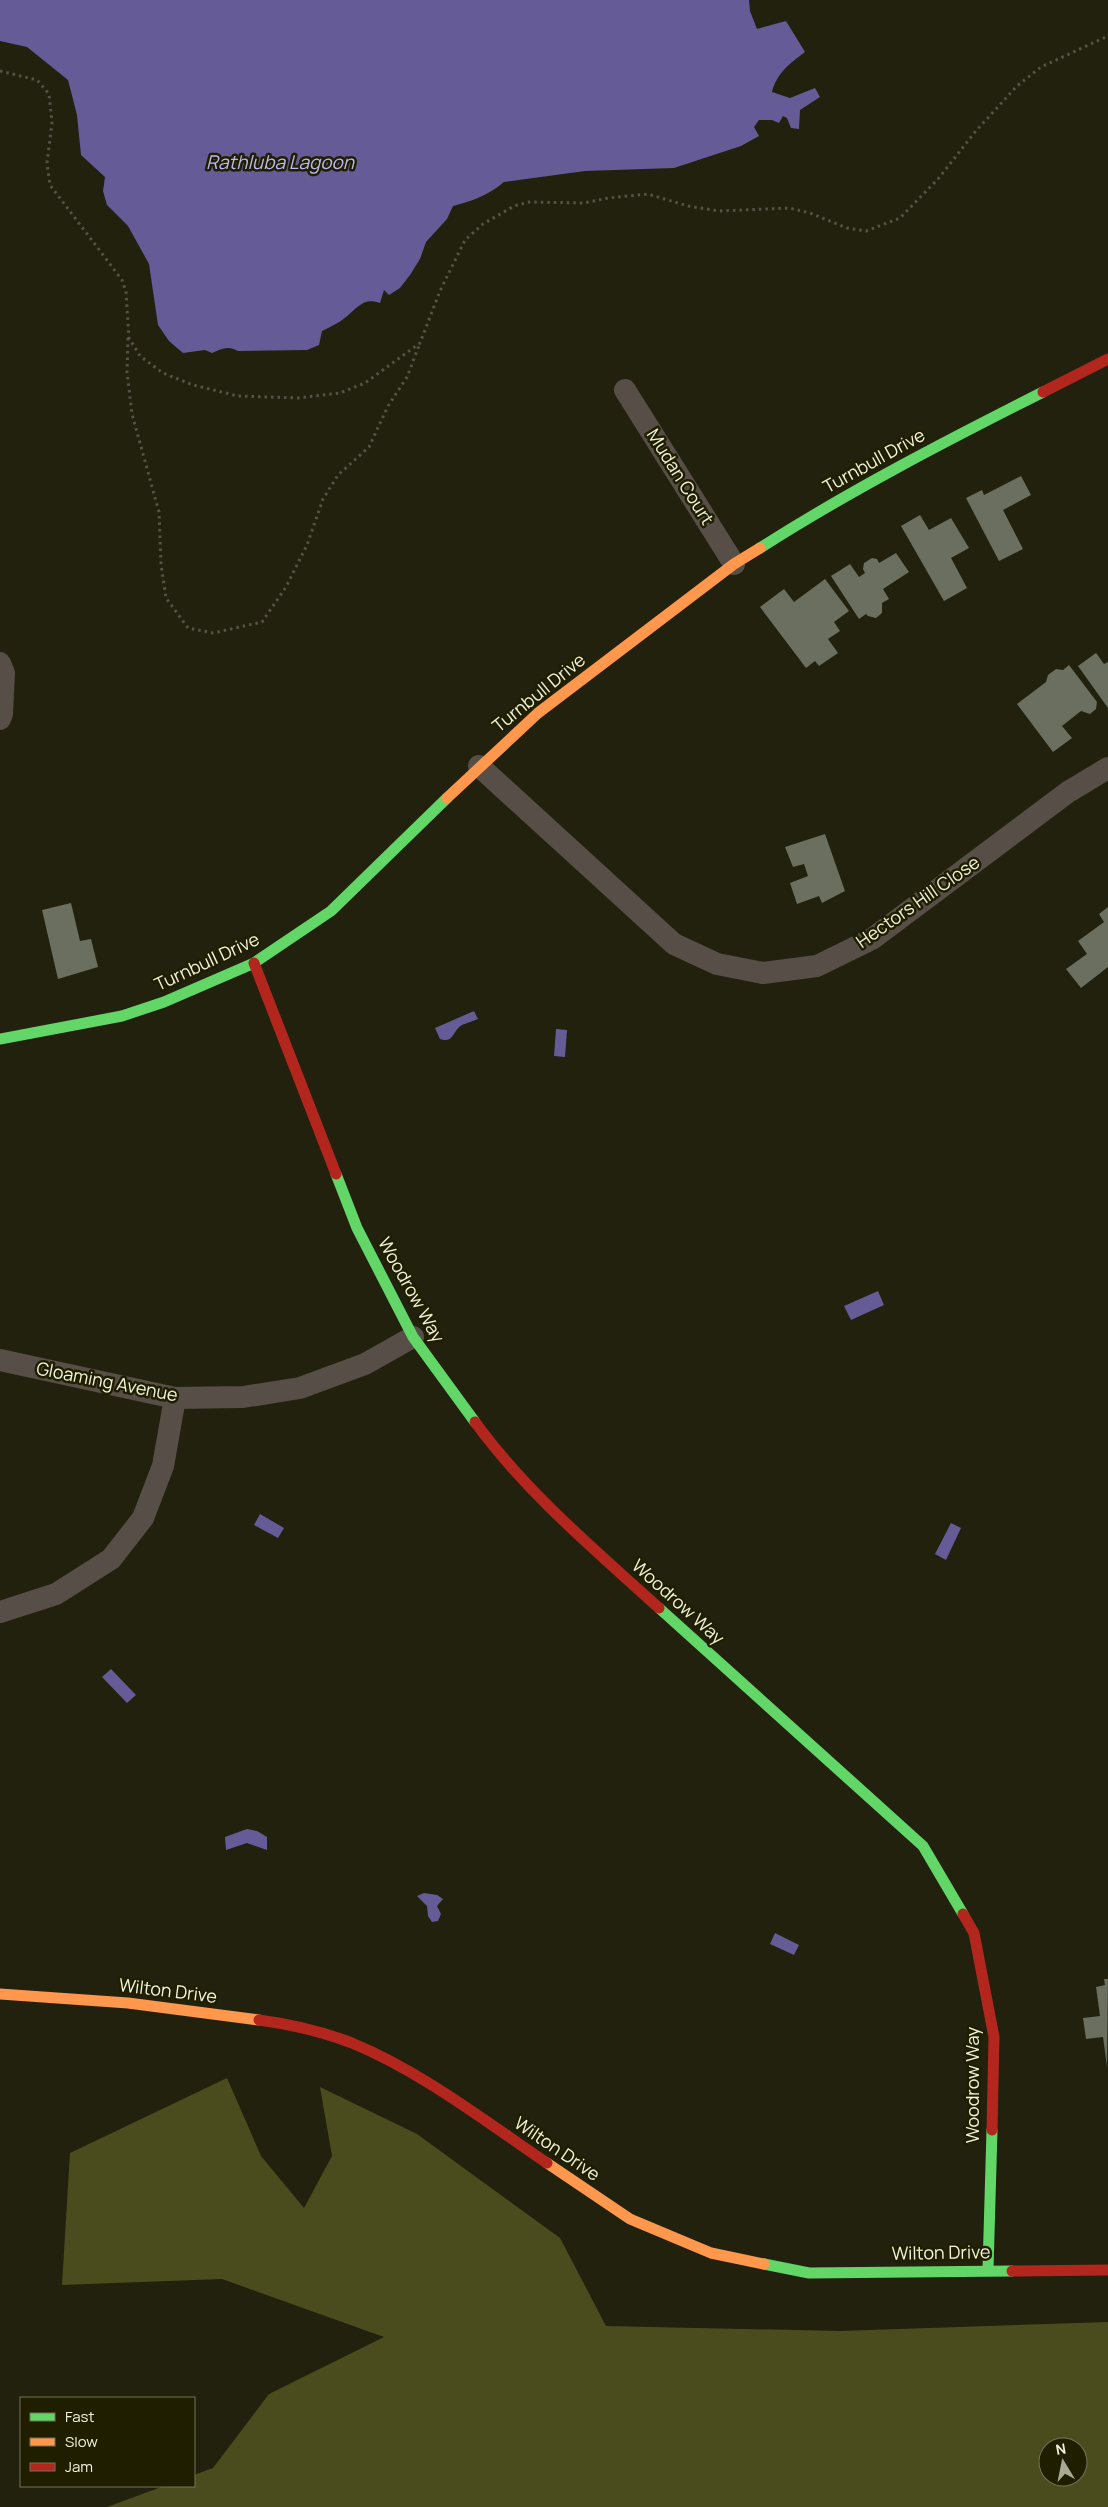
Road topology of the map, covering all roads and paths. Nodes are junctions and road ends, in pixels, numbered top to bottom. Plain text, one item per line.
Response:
1 (1108, 36) edge
2 (0, 72) edge
3 (128, 338) junction
4 (420, 343) junction
5 (1108, 359) edge
6 (625, 390) dead end
7 (734, 564) junction
8 (0, 663) edge
9 (0, 719) edge
10 (478, 766) junction
11 (1108, 768) edge
12 (254, 963) junction
13 (0, 1039) edge
14 (413, 1337) junction
15 (0, 1360) edge
16 (175, 1398) junction
17 (0, 1612) edge
18 (0, 1994) edge
19 (988, 2270) junction
20 (1108, 2270) edge

1 - 4 path
2 - 3 path
3 - 4 path
3 - 4 path
5 - 7 street, Turnbull Drive
6 - 7 street, Mudan Court
7 - 10 street, Turnbull Drive
8 - 9 street
10 - 11 street, Hectors Hill Close
10 - 12 street, Turnbull Drive
12 - 13 street, Turnbull Drive
12 - 14 street, Woodrow Way
14 - 16 street, Gloaming Avenue
14 - 19 street, Woodrow Way
15 - 16 street, Gloaming Avenue
16 - 17 street
18 - 19 street, Wilton Drive
19 - 20 street, Wilton Drive

